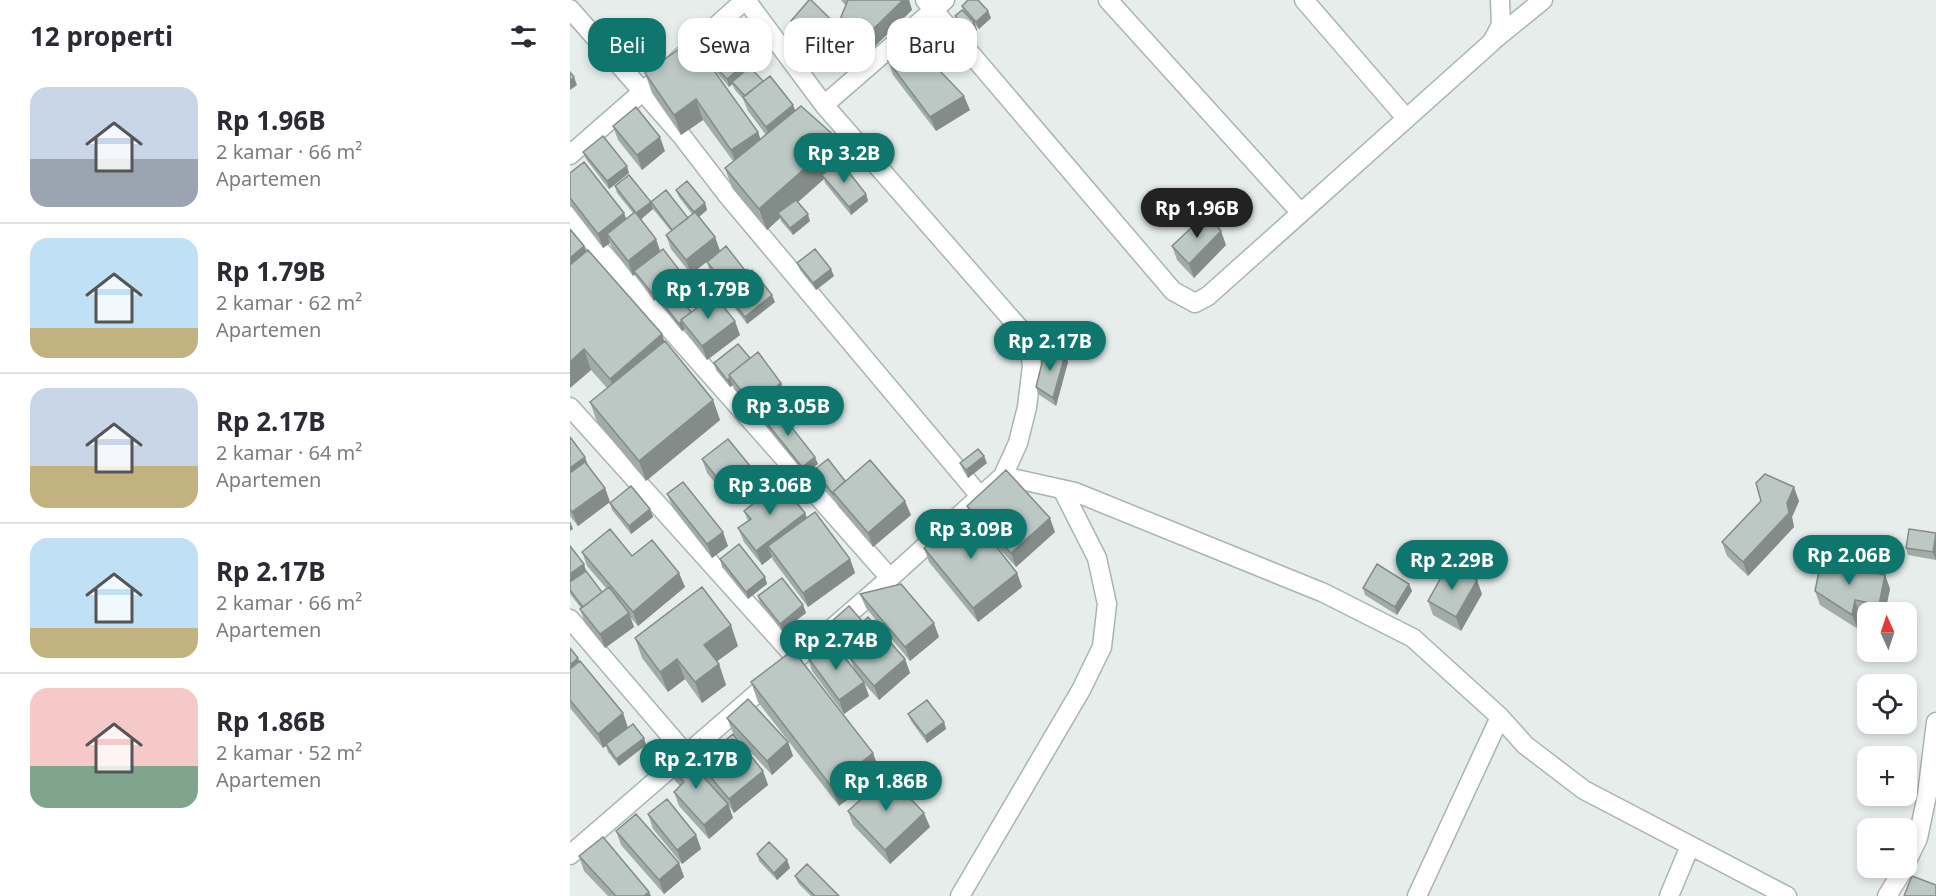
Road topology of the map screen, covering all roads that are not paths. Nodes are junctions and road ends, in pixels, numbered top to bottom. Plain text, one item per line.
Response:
1 (745, 0) edge
2 (1108, 0) edge
3 (1304, 0) edge
4 (1500, 0) edge
5 (1543, 0) edge
6 (935, 3) edge
7 (570, 9) edge
8 (1492, 42) junction
9 (642, 92) junction
10 (824, 105) junction
11 (1406, 118) junction
12 (570, 155) edge
13 (1301, 213) junction
14 (570, 216) edge
15 (570, 407) edge
16 (1004, 476) junction
17 (1062, 489) junction
18 (980, 496) junction
19 (890, 578) junction
20 (570, 619) edge
21 (796, 658) junction
22 (1500, 717) junction
23 (1936, 722) edge
24 (686, 754) junction
25 (1917, 840) edge
26 (574, 844) edge
27 (1690, 846) junction
28 (1898, 878) edge
29 (960, 896) edge
30 (1417, 896) edge
31 (1669, 896) edge
32 (1787, 896) edge
33 (1887, 896) edge

1 - 9 street
1 - 10 street
2 - 13 street
3 - 11 street
4 - 8 street
5 - 8 street
6 - 10 street
6 - 13 street
7 - 9 street
8 - 11 street
9 - 12 street
9 - 18 street
10 - 16 street
11 - 13 street
14 - 19 street
15 - 21 street
16 - 17 street
16 - 18 street
17 - 22 street
17 - 29 street
18 - 19 street
19 - 21 street
20 - 24 street
21 - 24 street
22 - 27 street
22 - 30 street
23 - 25 street
24 - 26 street
27 - 31 street
27 - 32 street
28 - 33 street

